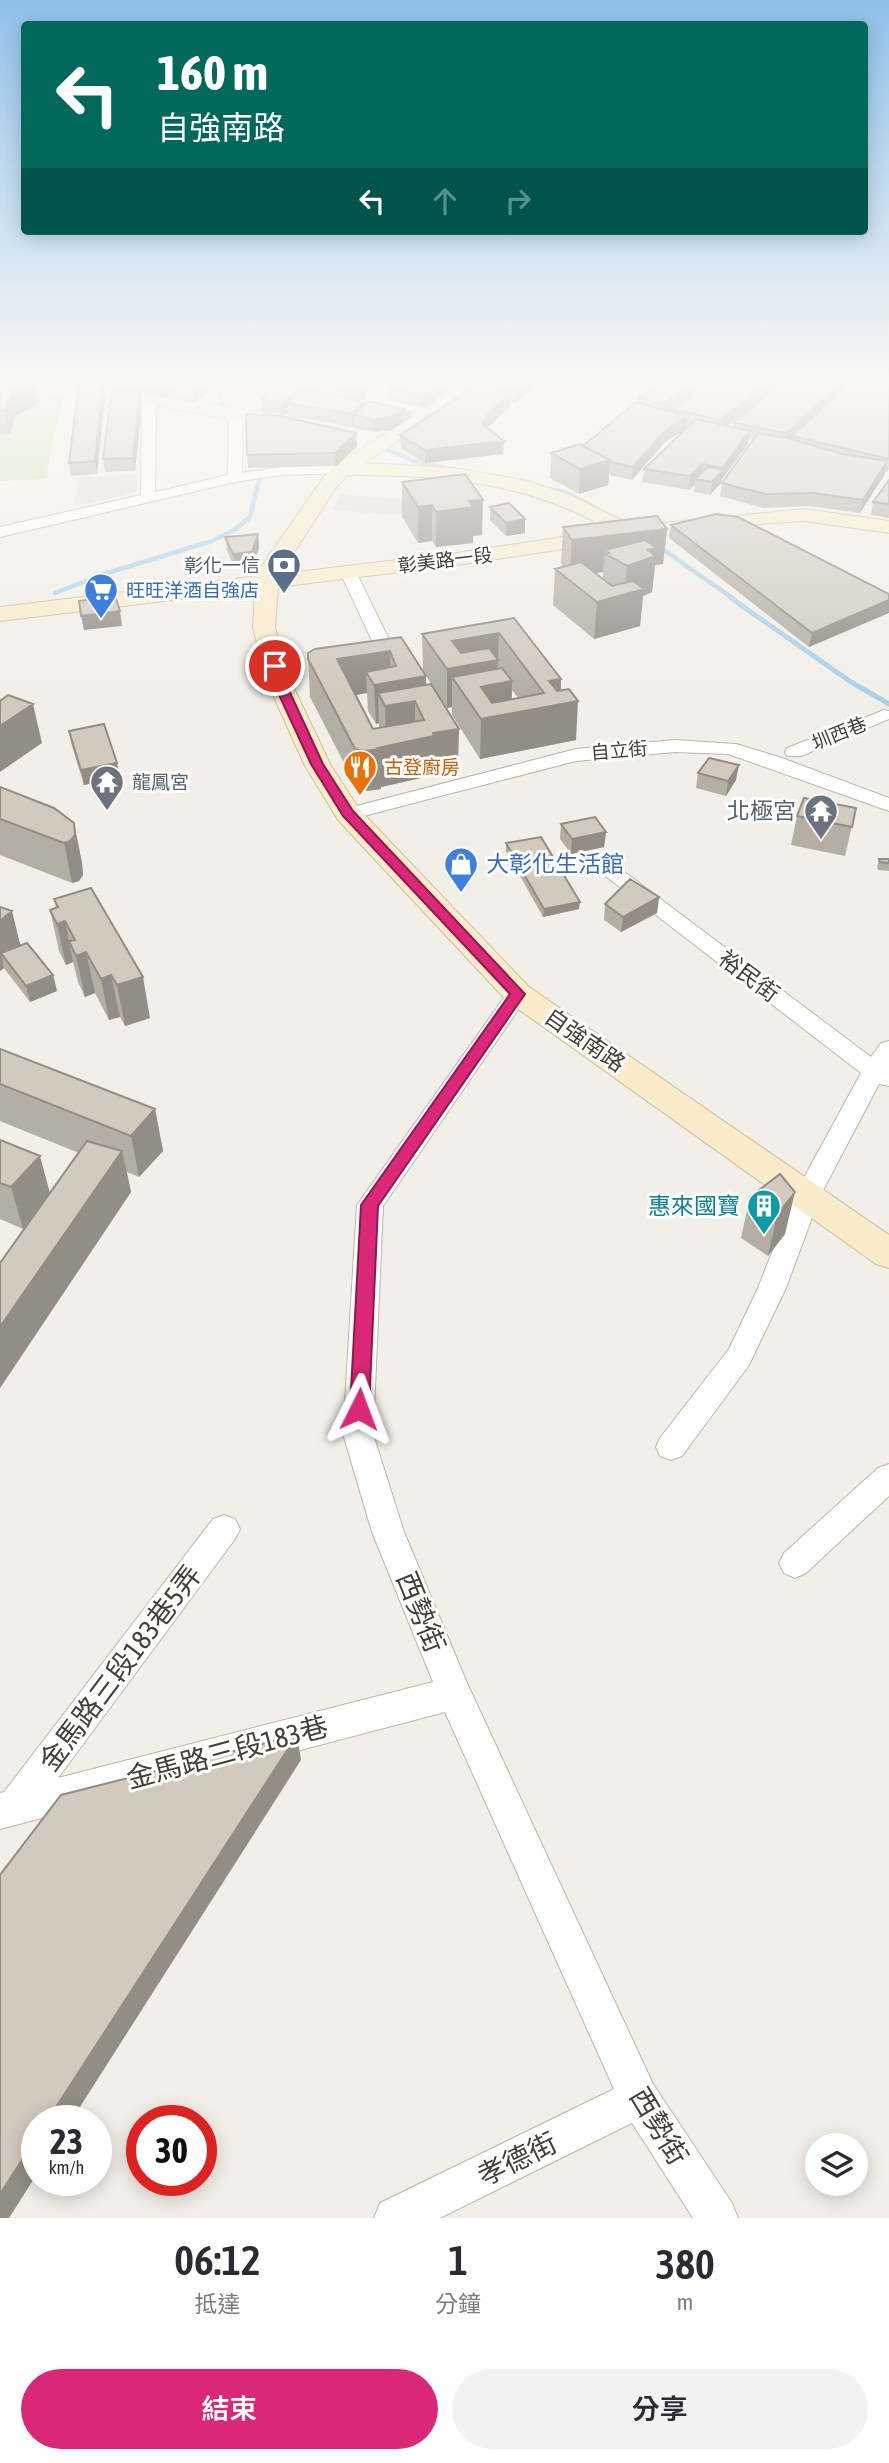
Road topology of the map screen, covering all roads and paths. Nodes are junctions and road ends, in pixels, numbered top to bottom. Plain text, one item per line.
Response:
1 (148, 485) edge
2 (205, 485) edge
3 (328, 485) edge
4 (514, 485) edge
5 (148, 497) junction
6 (730, 519) junction
7 (889, 520) edge
8 (889, 527) edge
9 (625, 530) junction
10 (0, 532) edge
11 (763, 537) edge
12 (348, 572) junction
13 (269, 576) junction
14 (0, 603) edge
15 (0, 614) edge
16 (390, 660) edge
17 (884, 715) dead end
18 (794, 752) dead end
19 (889, 805) edge
20 (348, 814) junction
21 (611, 871) dead end
22 (518, 994) junction
23 (889, 1049) edge
24 (881, 1074) edge
25 (807, 1196) junction
26 (889, 1254) edge
27 (671, 1447) dead end
28 (889, 1477) edge
29 (224, 1529) dead end
30 (795, 1563) dead end
31 (454, 1693) junction
32 (8, 1809) edge
33 (639, 2098) junction
34 (395, 2218) edge
35 (717, 2218) edge

1 - 5 street
2 - 5 street
3 - 13 street
4 - 9 street
5 - 10 street
6 - 7 street, 彰美路一段
6 - 8 street, 彰美路一段
6 - 9 street, 彰美路一段
6 - 11 street
9 - 12 street, 彰美路一段
9 - 13 street, 彰美路一段
12 - 13 street, 彰美路一段
12 - 16 street
13 - 14 street, 彰美路一段
13 - 15 street, 彰美路一段
13 - 20 street, 自強南路
17 - 18 street, 圳西巷
19 - 20 street, 自立街
20 - 22 street, 自強南路
21 - 24 street, 裕民街
22 - 25 street, 自強南路
22 - 31 street, 西勢街
23 - 24 street
24 - 25 street
25 - 26 street, 自強南路
25 - 27 street
28 - 30 street
29 - 32 street, 金馬路三段183巷5弄
31 - 32 street, 金馬路三段183巷
31 - 33 street, 西勢街
33 - 34 street, 孝德街
33 - 35 street, 西勢街

